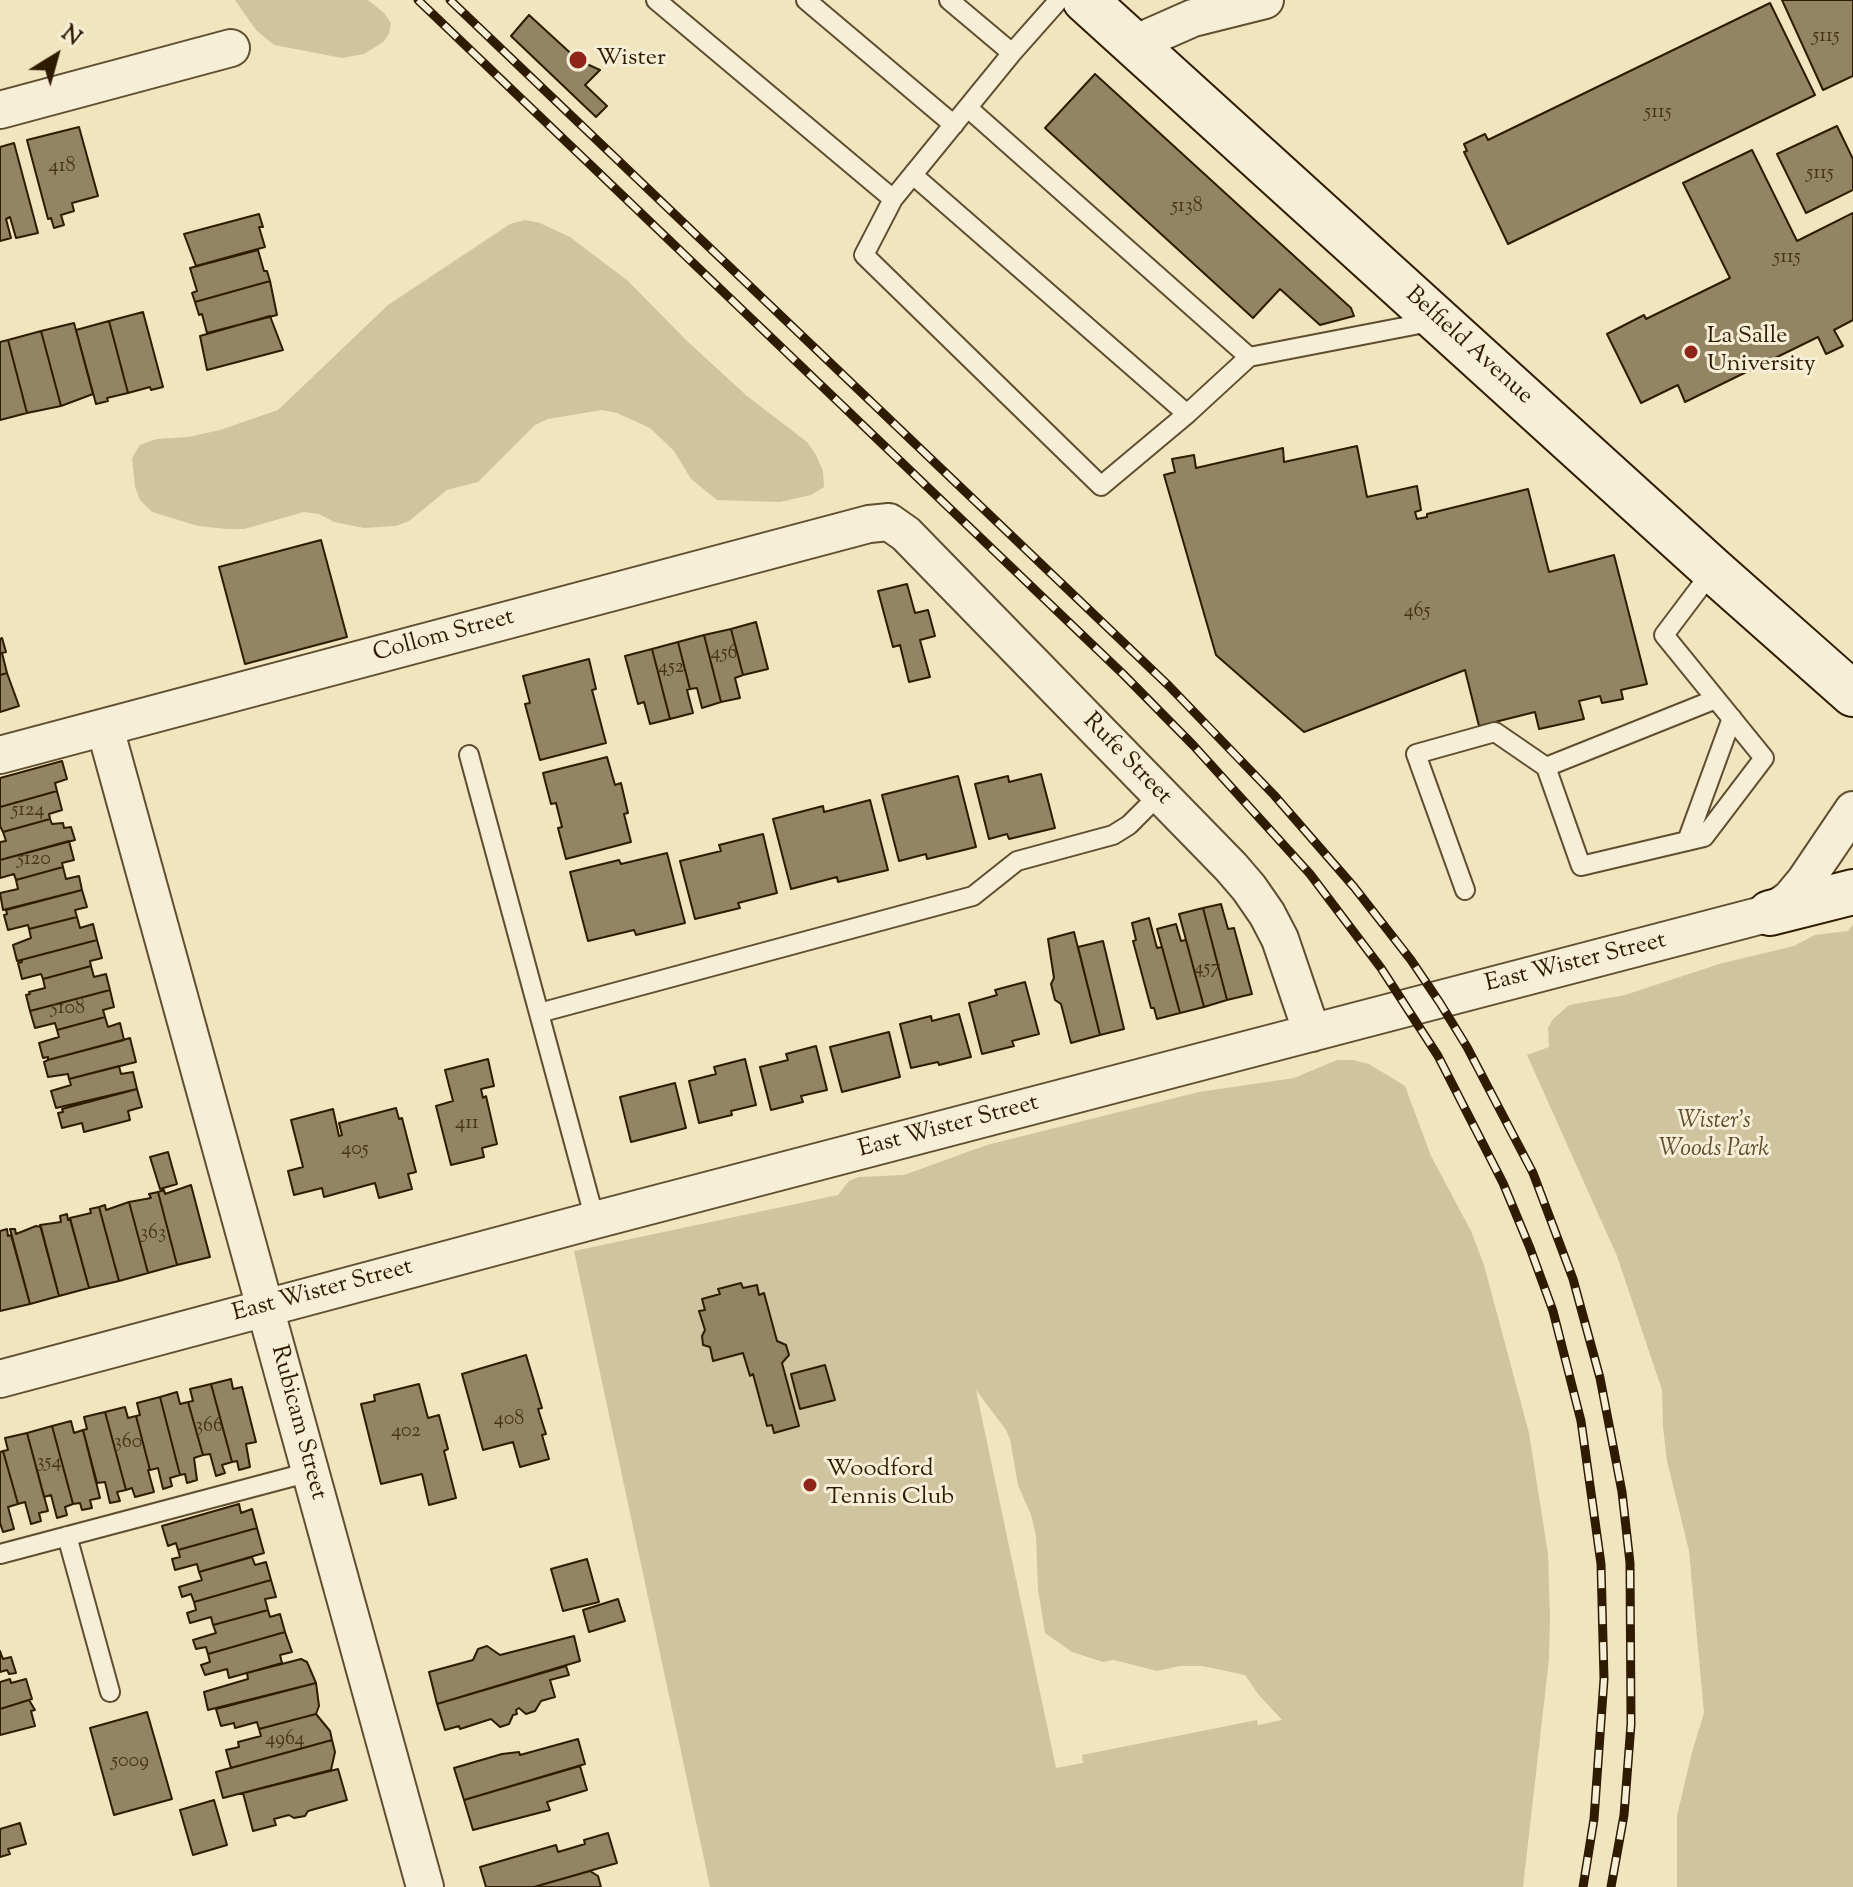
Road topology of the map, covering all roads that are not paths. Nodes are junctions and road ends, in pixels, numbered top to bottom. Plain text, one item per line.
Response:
1 (656, 0) edge
2 (806, 0) edge
3 (949, 0) edge
4 (1059, 0) edge
5 (1085, 0) edge
6 (1265, 0) edge
7 (1134, 44) junction
8 (231, 48) dead end
9 (1012, 53) junction
10 (968, 108) junction
11 (0, 110) edge
12 (954, 125) junction
13 (913, 175) junction
14 (893, 199) junction
15 (1439, 320) junction
16 (1249, 357) junction
17 (1187, 414) junction
18 (889, 522) joint
19 (1713, 570) junction
20 (1853, 694) edge
21 (1716, 699) junction
22 (1732, 718) junction
23 (105, 728) junction
24 (0, 755) edge
25 (469, 755) dead end
26 (1546, 767) junction
27 (1159, 795) junction
28 (1853, 810) edge
29 (1687, 841) junction
30 (1465, 890) dead end
31 (1853, 892) edge
32 (1770, 913) junction
33 (539, 1013) junction
34 (1312, 1033) junction
35 (595, 1220) junction
36 (266, 1307) junction
37 (0, 1379) edge
38 (310, 1472) junction
39 (67, 1536) junction
40 (0, 1554) edge
41 (110, 1692) dead end
42 (425, 1887) edge

1 - 14 lane
2 - 12 lane
3 - 9 lane
4 - 9 lane
5 - 7 street, Belfield Avenue
6 - 7 street
7 - 15 street, Belfield Avenue
8 - 11 street
9 - 10 lane
10 - 12 lane
10 - 16 lane
12 - 13 lane
13 - 14 lane
13 - 17 lane
14 - 17 lane
15 - 16 lane
15 - 19 street, Belfield Avenue
16 - 17 lane
18 - 23 street, Collom Street
18 - 27 street, Rufe Street
19 - 20 street, Belfield Avenue
19 - 21 lane
21 - 22 lane
21 - 26 lane
22 - 29 lane
22 - 29 lane
23 - 24 street, Collom Street
23 - 36 street, Rubicam Street
25 - 33 lane
26 - 29 lane
26 - 30 lane
27 - 33 lane
27 - 34 street, Rufe Street
28 - 32 street, East Wister Street
31 - 32 street
32 - 34 street, East Wister Street
33 - 35 lane
34 - 35 street, East Wister Street
35 - 36 street, East Wister Street
36 - 37 street, East Wister Street
36 - 38 street, Rubicam Street
38 - 39 lane
38 - 42 street, Rubicam Street
39 - 40 lane
39 - 41 lane

